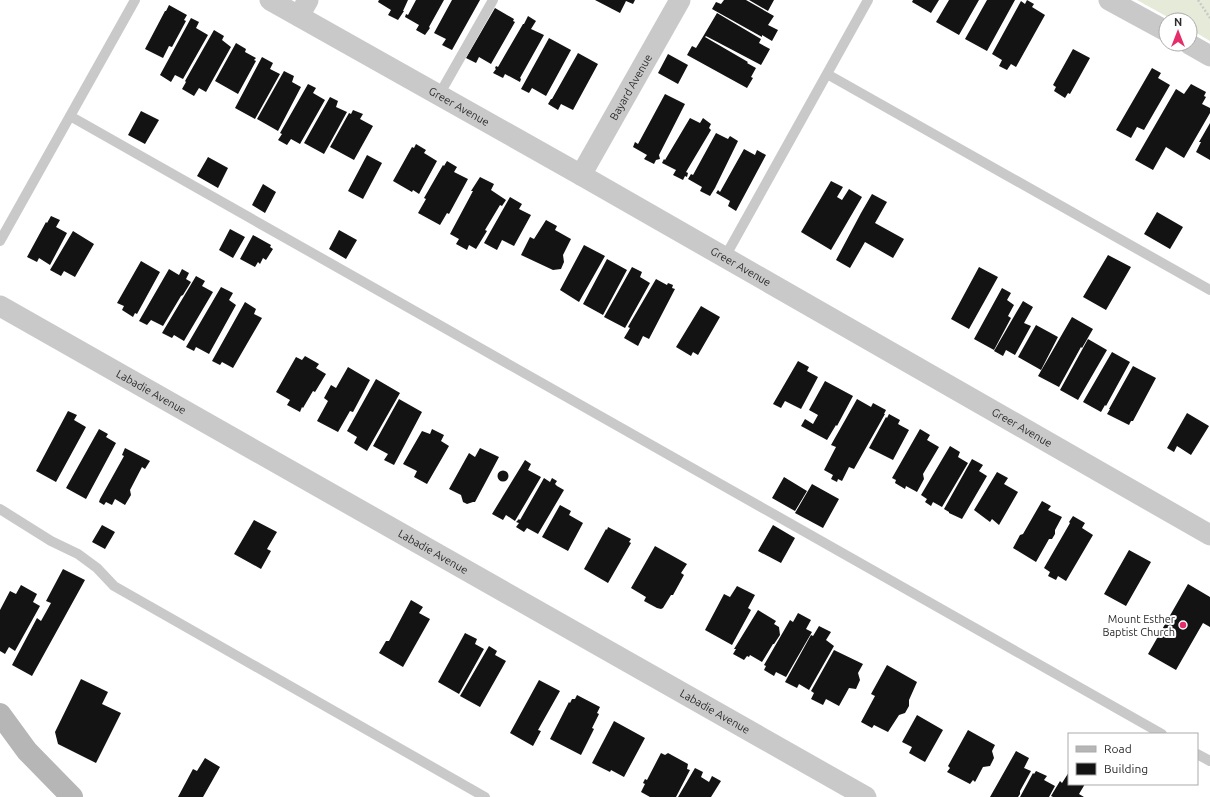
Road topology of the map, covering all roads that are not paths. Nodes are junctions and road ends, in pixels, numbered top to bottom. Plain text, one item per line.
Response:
1 (135, 0) edge
2 (270, 0) edge
3 (493, 0) edge
4 (680, 0) edge
5 (868, 0) edge
6 (1109, 0) edge
7 (304, 8) edge
8 (1158, 27) edge
9 (1198, 49) edge
10 (1210, 56) edge
11 (827, 74) junction
12 (439, 95) junction
13 (70, 116) junction
14 (582, 175) junction
15 (0, 241) edge
16 (725, 257) junction
17 (1210, 290) edge
18 (0, 306) edge
19 (0, 509) edge
20 (1210, 535) edge
21 (0, 714) edge
22 (1160, 733) edge
23 (1198, 755) edge
24 (1210, 761) edge
25 (72, 797) edge
26 (485, 797) edge
27 (866, 797) edge

1 - 13 lane
2 - 7 street, Greer Avenue
3 - 12 lane
4 - 14 street, Bayard Avenue
5 - 11 lane
6 - 8 street
7 - 12 street, Greer Avenue
9 - 10 street
11 - 16 lane
11 - 17 lane
12 - 14 street, Greer Avenue
13 - 15 lane
13 - 22 lane
14 - 16 street, Greer Avenue
16 - 20 street, Greer Avenue
18 - 27 street, Labadie Avenue
19 - 26 lane
21 - 25 street
23 - 24 lane

